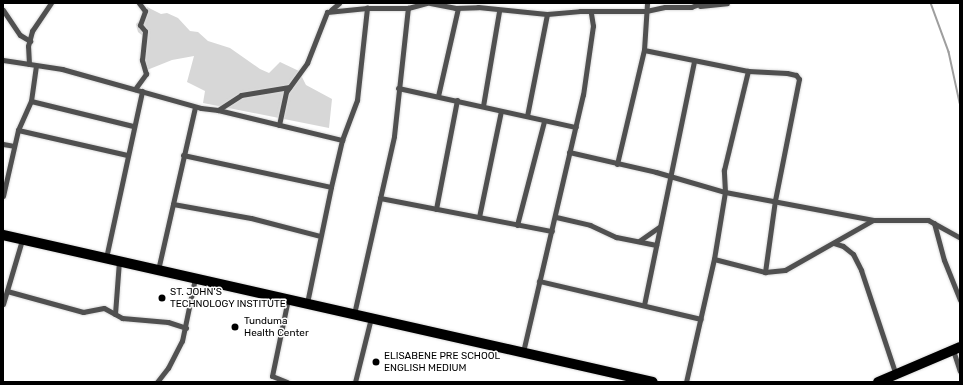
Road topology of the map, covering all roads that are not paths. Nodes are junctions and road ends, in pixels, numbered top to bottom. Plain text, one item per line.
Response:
1 (51, 3) edge
2 (138, 3) edge
3 (333, 3) edge
4 (339, 3) edge
5 (357, 3) edge
6 (427, 3) edge
7 (430, 3) edge
8 (647, 3) edge
9 (727, 3) edge
10 (701, 4) edge
11 (478, 5) edge
12 (364, 8) junction
13 (408, 8) junction
14 (458, 8) junction
15 (3, 10) edge
16 (329, 11) junction
17 (499, 11) junction
18 (646, 11) junction
19 (592, 13) junction
20 (547, 14) junction
21 (30, 41) junction
22 (644, 50) junction
23 (3, 60) edge
24 (694, 62) junction
25 (29, 64) junction
26 (36, 66) junction
27 (748, 71) junction
28 (289, 87) junction
29 (398, 88) junction
30 (136, 89) junction
31 (142, 91) junction
32 (438, 96) junction
33 (457, 100) junction
34 (31, 101) junction
35 (483, 106) junction
36 (196, 107) junction
37 (218, 110) junction
38 (501, 111) junction
39 (527, 116) junction
40 (544, 121) junction
41 (279, 125) junction
42 (133, 126) junction
43 (576, 127) junction
44 (18, 130) junction
45 (342, 140) junction
46 (3, 144) edge
47 (14, 146) junction
48 (569, 152) junction
49 (127, 155) junction
50 (183, 155) junction
51 (617, 164) junction
52 (670, 176) junction
53 (331, 187) junction
54 (725, 192) junction
55 (3, 196) edge
56 (380, 198) junction
57 (775, 200) junction
58 (173, 204) junction
59 (436, 209) junction
60 (479, 217) junction
61 (556, 217) junction
62 (873, 220) junction
63 (934, 223) junction
64 (517, 225) junction
65 (660, 227) junction
66 (552, 231) junction
67 (3, 235) edge
68 (320, 236) junction
69 (960, 238) edge
70 (22, 240) junction
71 (639, 241) junction
72 (834, 243) junction
73 (656, 246) junction
74 (106, 258) junction
75 (714, 259) junction
76 (119, 261) junction
77 (158, 270) junction
78 (765, 272) junction
79 (195, 278) junction
80 (539, 281) junction
81 (7, 291) junction
82 (288, 298) junction
83 (960, 300) edge
84 (307, 303) junction
85 (3, 304) edge
86 (644, 305) junction
87 (115, 314) junction
88 (354, 314) junction
89 (371, 318) junction
90 (701, 319) junction
91 (186, 328) junction
92 (956, 349) edge
93 (523, 352) junction
94 (960, 371) edge
95 (896, 376) junction
96 (156, 382) edge
97 (287, 382) edge
98 (355, 382) edge
99 (653, 382) edge
100 (686, 382) edge
101 (878, 382) edge

1 - 21 street
2 - 30 street
3 - 16 street
4 - 16 street
5 - 12 street
6 - 13 street
7 - 14 street
8 - 18 street
9 - 10 street
10 - 18 street
11 - 14 street
11 - 17 street
12 - 13 street
12 - 16 street
12 - 45 street
13 - 29 street
14 - 32 street
15 - 21 street
16 - 28 street
17 - 20 street
17 - 35 street
18 - 19 street
18 - 22 street
19 - 20 street
19 - 43 street
20 - 39 street
21 - 25 street
22 - 24 street
22 - 51 street
23 - 25 street
24 - 27 street
24 - 52 street
25 - 26 street
26 - 30 street
26 - 34 street
27 - 54 street
27 - 57 street
28 - 37 street
28 - 41 street
29 - 32 street
29 - 56 street
30 - 31 street
31 - 36 street
31 - 42 street
32 - 33 street
33 - 35 street
33 - 59 street
34 - 42 street
34 - 44 street
35 - 38 street
36 - 37 street
36 - 50 street
37 - 41 street
38 - 39 street
38 - 60 street
39 - 40 street
40 - 43 street
40 - 64 street
41 - 45 street
42 - 49 street
43 - 48 street
44 - 47 street
44 - 49 street
45 - 53 street
46 - 47 street
47 - 55 street
48 - 51 street
48 - 61 street
49 - 74 street
50 - 53 street
50 - 58 street
51 - 52 street
52 - 54 street
52 - 65 street
53 - 68 street
54 - 57 street
54 - 75 street
56 - 59 street
56 - 88 street
57 - 62 street
57 - 78 street
58 - 68 street
58 - 77 street
59 - 60 street
60 - 64 street
61 - 66 street
61 - 71 street
62 - 63 street
62 - 72 street
63 - 69 street
63 - 83 street
64 - 66 street
65 - 71 street
65 - 73 street
66 - 80 street
67 - 70 highway
68 - 84 street
70 - 74 highway
70 - 81 street
71 - 73 street
72 - 78 street
72 - 95 street
73 - 86 street
74 - 76 highway
75 - 78 street
75 - 90 street
76 - 77 highway
76 - 87 street
77 - 79 highway
79 - 82 highway
79 - 91 street
80 - 86 street
80 - 93 street
81 - 85 street
81 - 87 street
82 - 84 highway
82 - 97 street
84 - 88 highway
86 - 90 street
87 - 91 street
88 - 89 highway
89 - 93 highway
89 - 98 street
90 - 100 street
91 - 96 street
92 - 94 street
92 - 95 highway
93 - 99 highway
95 - 101 highway

